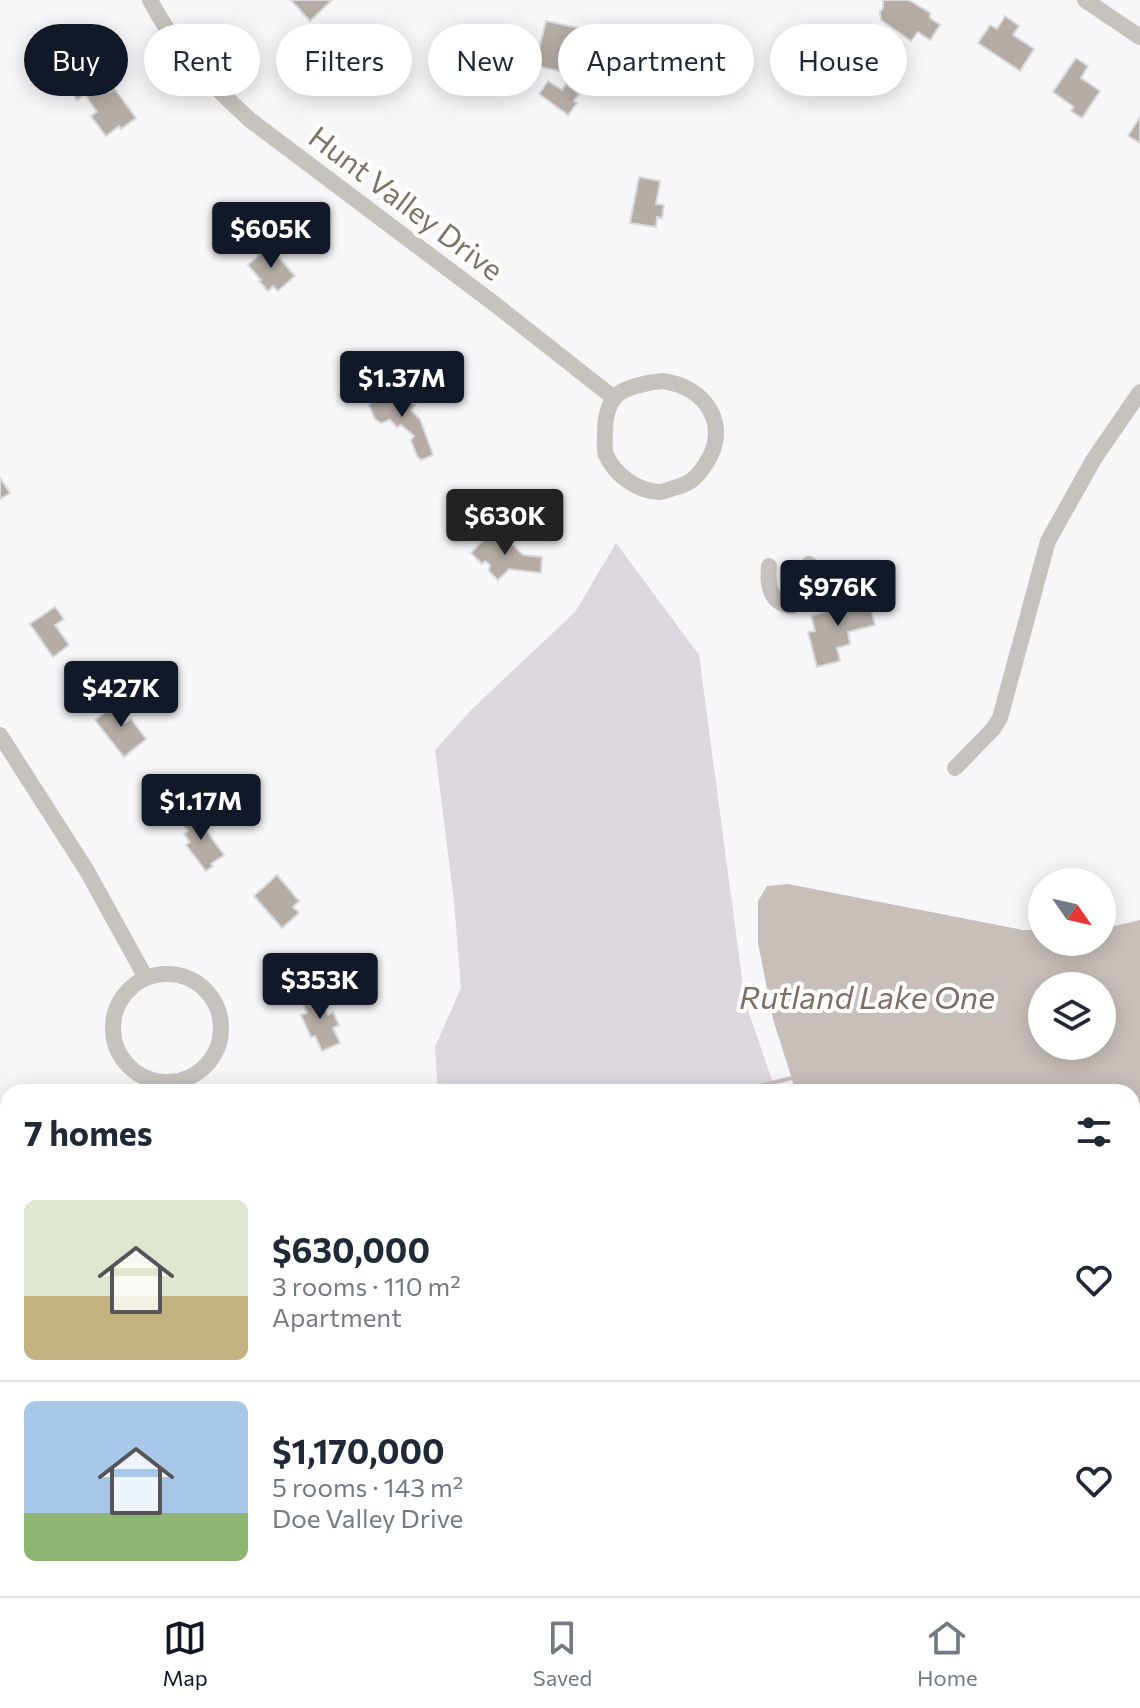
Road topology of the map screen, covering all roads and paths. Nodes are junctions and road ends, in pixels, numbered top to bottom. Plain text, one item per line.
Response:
1 (150, 0) edge
2 (1085, 0) edge
3 (1140, 37) edge
4 (1140, 392) edge
5 (614, 398) junction
6 (809, 564) dead end
7 (769, 566) dead end
8 (0, 735) edge
9 (955, 768) dead end
10 (146, 978) junction

1 - 5 street, Hunt Valley Drive
2 - 3 street
4 - 9 street
5 - 5 street
6 - 7 street
8 - 10 street
10 - 10 street

